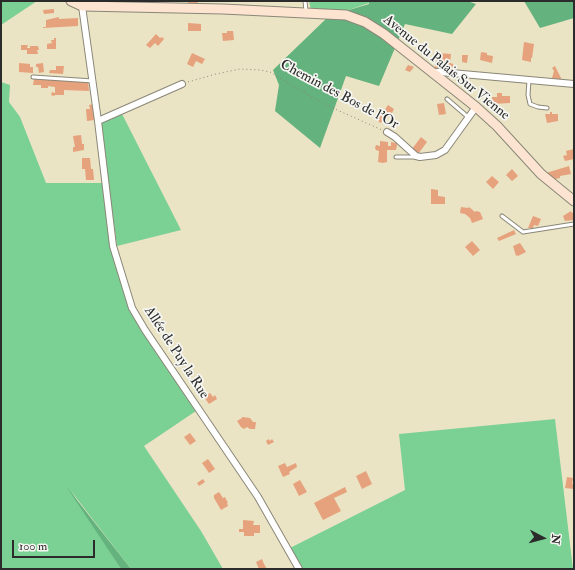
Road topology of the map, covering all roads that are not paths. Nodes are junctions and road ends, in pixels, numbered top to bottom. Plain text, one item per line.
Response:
1 (71, 1) edge
2 (305, 1) edge
3 (82, 6) junction
4 (306, 12) junction
5 (435, 74) junction
6 (34, 77) dead end
7 (529, 80) junction
8 (93, 81) junction
9 (182, 84) road end
10 (574, 84) edge
11 (447, 99) dead end
12 (476, 107) junction
13 (547, 108) dead end
14 (468, 117) junction
15 (98, 121) junction
16 (387, 132) road end
17 (396, 157) dead end
18 (420, 157) junction
19 (574, 201) edge
20 (502, 216) dead end
21 (574, 224) edge
22 (299, 569) edge

1 - 3 main road
2 - 4 lane
3 - 4 main road, Avenue du Palais Sur Vienne
3 - 8 street, Allée de Puy la Rue
4 - 5 main road, Avenue du Palais Sur Vienne
5 - 7 street
5 - 12 main road, Avenue du Palais Sur Vienne
6 - 8 lane
7 - 10 street
7 - 13 lane
8 - 15 street, Allée de Puy la Rue
9 - 15 street
11 - 14 lane
12 - 14 street
12 - 19 main road, Avenue du Palais Sur Vienne
14 - 18 street
15 - 22 street, Allée de Puy la Rue
16 - 18 street, Chemin des Bos de l'Or
17 - 18 lane
20 - 21 lane

